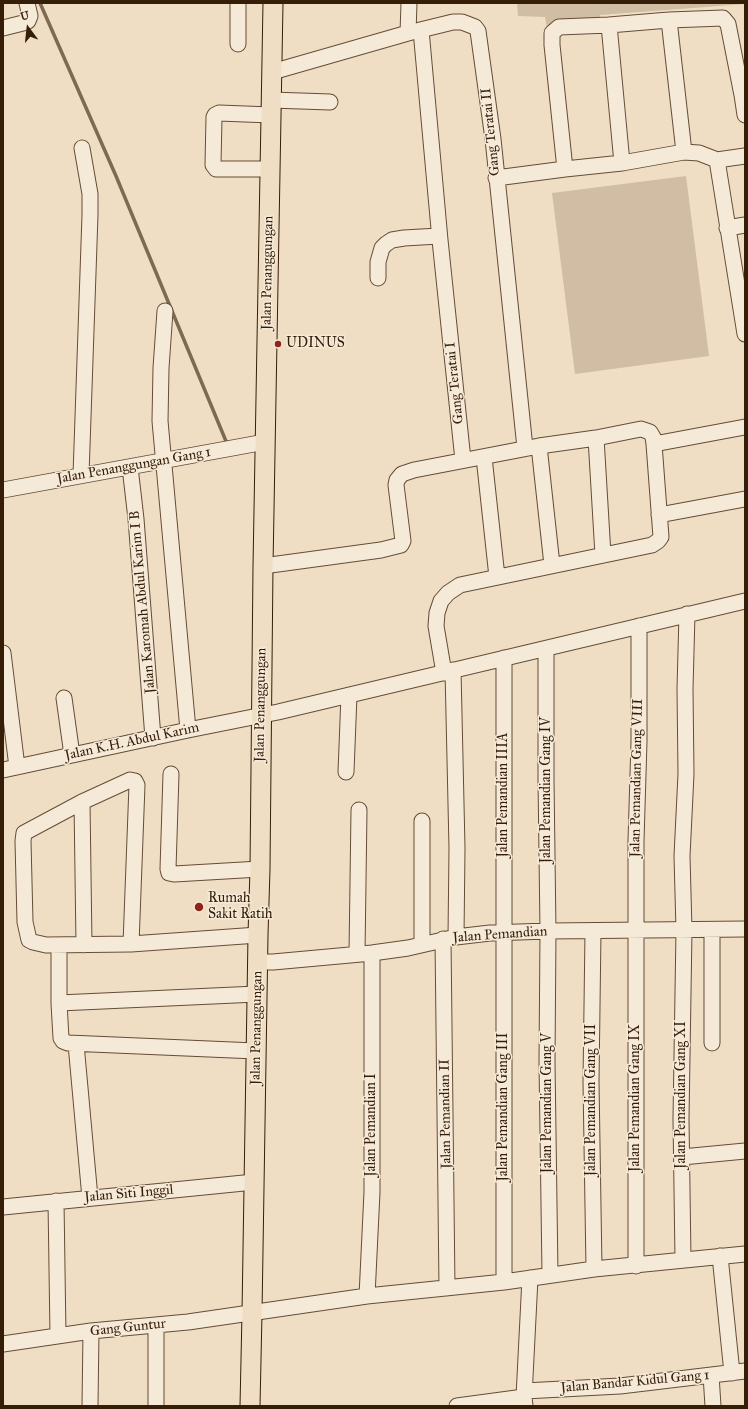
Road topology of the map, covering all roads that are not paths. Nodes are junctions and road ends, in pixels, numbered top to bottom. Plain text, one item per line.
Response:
1 (27, 3) edge
2 (238, 3) edge
3 (273, 3) edge
4 (409, 3) edge
5 (669, 20) junction
6 (609, 25) junction
7 (3, 28) edge
8 (415, 32) junction
9 (238, 44) dead end
10 (272, 72) junction
11 (330, 102) dead end
12 (271, 107) junction
13 (745, 115) edge
14 (82, 148) dead end
15 (684, 152) junction
16 (745, 156) edge
17 (717, 160) junction
18 (622, 163) junction
19 (270, 169) junction
20 (565, 169) junction
21 (496, 178) junction
22 (745, 225) edge
23 (727, 228) junction
24 (439, 236) junction
25 (378, 278) dead end
26 (742, 292) edge
27 (165, 311) dead end
28 (745, 334) edge
29 (745, 427) edge
30 (596, 438) junction
31 (265, 442) junction
32 (654, 444) junction
33 (532, 447) junction
34 (484, 457) junction
35 (163, 460) junction
36 (463, 460) junction
37 (130, 467) junction
38 (82, 475) junction
39 (3, 490) edge
40 (745, 499) edge
41 (659, 515) junction
42 (603, 555) junction
43 (552, 565) junction
44 (263, 566) junction
45 (497, 577) junction
46 (745, 600) edge
47 (687, 614) junction
48 (639, 626) junction
49 (546, 649) junction
50 (3, 653) edge
51 (504, 658) junction
52 (449, 671) junction
53 (349, 695) junction
54 (64, 698) dead end
55 (261, 716) junction
56 (188, 730) junction
57 (153, 738) junction
58 (72, 755) junction
59 (10, 768) edge
60 (346, 772) dead end
61 (171, 774) dead end
62 (82, 802) junction
63 (359, 810) dead end
64 (422, 821) dead end
65 (260, 869) junction
66 (745, 929) edge
67 (636, 930) junction
68 (684, 930) junction
69 (712, 930) junction
70 (548, 931) junction
71 (593, 931) junction
72 (504, 932) junction
73 (258, 935) junction
74 (450, 938) junction
75 (131, 944) junction
76 (422, 944) junction
77 (59, 945) junction
78 (84, 945) junction
79 (372, 953) junction
80 (357, 954) junction
81 (258, 962) junction
82 (257, 994) junction
83 (59, 1004) junction
84 (712, 1043) dead end
85 (76, 1044) junction
86 (256, 1051) junction
87 (745, 1151) edge
88 (682, 1156) junction
89 (254, 1182) junction
90 (90, 1198) junction
91 (56, 1201) junction
92 (3, 1207) edge
93 (745, 1254) edge
94 (720, 1256) junction
95 (683, 1260) junction
96 (636, 1266) junction
97 (594, 1270) junction
98 (550, 1275) junction
99 (530, 1278) junction
100 (504, 1282) junction
101 (447, 1288) junction
102 (367, 1296) junction
103 (252, 1313) junction
104 (156, 1325) junction
105 (91, 1331) junction
106 (58, 1336) junction
107 (3, 1344) edge
108 (738, 1372) edge
109 (711, 1375) junction
110 (524, 1398) edge
111 (90, 1406) edge
112 (156, 1406) edge
113 (250, 1406) edge
114 (457, 1406) edge
115 (713, 1406) edge

1 - 7 street
2 - 9 street
3 - 10 main road, Jalan Penanggungan
4 - 8 street, Gang Teratai I
5 - 6 street
5 - 13 street
5 - 15 street
6 - 18 street
6 - 20 street
8 - 10 street, Gang Teratai II
8 - 21 street, Gang Teratai II
8 - 24 street, Gang Teratai I
10 - 12 main road, Jalan Penanggungan
11 - 12 street
12 - 19 main road, Jalan Penanggungan
12 - 19 street
14 - 38 street
15 - 17 street
15 - 18 street
16 - 17 street
17 - 23 street
18 - 20 street
19 - 31 main road, Jalan Penanggungan
20 - 21 street
21 - 33 street, Gang Teratai II
22 - 23 street
23 - 26 street
24 - 25 street
24 - 36 street, Gang Teratai I
26 - 28 street
27 - 35 street
29 - 32 street
30 - 32 street
30 - 33 street
30 - 42 street
31 - 35 street, Jalan Penanggungan Gang 1
31 - 44 main road, Jalan Penanggungan
32 - 41 street, Jalan Pemandian II
33 - 34 street
33 - 43 street, Gang Teratai II
34 - 36 street
34 - 45 street
35 - 37 street, Jalan Penanggungan Gang 1
35 - 56 street
36 - 44 street
37 - 38 street, Jalan Penanggungan Gang 1
37 - 57 street, Jalan Karomah Abdul Karim I B
38 - 39 street, Jalan Penanggungan Gang 1
40 - 41 street
41 - 42 street, Jalan Pemandian II
42 - 43 street, Jalan Pemandian II
43 - 45 street, Jalan Pemandian II
44 - 55 main road, Jalan Penanggungan
45 - 52 street, Jalan Pemandian II
46 - 47 street, Jalan K.H. Abdul Karim
47 - 48 street, Jalan K.H. Abdul Karim
47 - 68 street, Jalan Pemandian Gang XI
48 - 49 street, Jalan K.H. Abdul Karim
48 - 67 street, Jalan Pemandian Gang VIII
49 - 51 street, Jalan K.H. Abdul Karim
49 - 70 street, Jalan Pemandian Gang IV
50 - 59 street
51 - 52 street, Jalan K.H. Abdul Karim
51 - 72 street, Jalan Pemandian IIIA
52 - 53 street, Jalan K.H. Abdul Karim
52 - 74 street, Jalan Pemandian II
53 - 55 street, Jalan K.H. Abdul Karim
53 - 60 street
54 - 58 street
55 - 56 street, Jalan K.H. Abdul Karim
55 - 65 main road, Jalan Penanggungan
56 - 57 street, Jalan K.H. Abdul Karim
57 - 58 street, Jalan K.H. Abdul Karim
58 - 59 street, Jalan K.H. Abdul Karim
61 - 65 street
62 - 75 street
62 - 77 street
62 - 78 street
63 - 80 street
64 - 76 street
65 - 73 main road, Jalan Penanggungan
66 - 69 street, Jalan Pemandian
67 - 68 street, Jalan Pemandian
67 - 71 street, Jalan Pemandian
67 - 96 street, Jalan Pemandian Gang IX
68 - 69 street, Jalan Pemandian
68 - 88 street, Jalan Pemandian Gang XI
69 - 84 street
70 - 71 street, Jalan Pemandian
70 - 72 street, Jalan Pemandian
70 - 98 street, Jalan Pemandian Gang V
71 - 97 street, Jalan Pemandian Gang VII
72 - 74 street, Jalan Pemandian
72 - 100 street, Jalan Pemandian Gang III
73 - 75 street
73 - 81 main road, Jalan Penanggungan
74 - 76 street, Jalan Pemandian
74 - 101 street, Jalan Pemandian II
75 - 78 street
76 - 79 street, Jalan Pemandian
77 - 78 street
77 - 83 street
79 - 80 street, Jalan Pemandian
79 - 102 street, Jalan Pemandian I
80 - 81 street, Jalan Pemandian
81 - 82 main road, Jalan Penanggungan
82 - 83 street
82 - 86 main road, Jalan Penanggungan
83 - 85 street
85 - 86 street
85 - 90 street
86 - 89 main road, Jalan Penanggungan
87 - 88 street
88 - 95 street, Jalan Pemandian Gang XI
89 - 90 street, Jalan Siti Inggil
89 - 103 main road, Jalan Penanggungan
90 - 91 street, Jalan Siti Inggil
91 - 92 street, Jalan Siti Inggil
91 - 106 street
93 - 94 street, Gang Guntur
94 - 95 street, Gang Guntur
94 - 108 street
95 - 96 street, Gang Guntur
96 - 97 street, Gang Guntur
97 - 98 street, Gang Guntur
98 - 99 street, Gang Guntur
99 - 100 street, Gang Guntur
99 - 110 street
100 - 101 street, Gang Guntur
101 - 102 street, Gang Guntur
102 - 103 street, Gang Guntur
103 - 104 street, Gang Guntur
103 - 113 main road, Jalan Penanggungan
104 - 105 street, Gang Guntur
104 - 112 street
105 - 106 street, Gang Guntur
105 - 111 street
106 - 107 street, Gang Guntur
108 - 109 street, Jalan Bandar Kidul Gang 1
109 - 110 street, Jalan Bandar Kidul Gang 1
109 - 115 street
110 - 114 street, Jalan Bandar Kidul Gang 1

